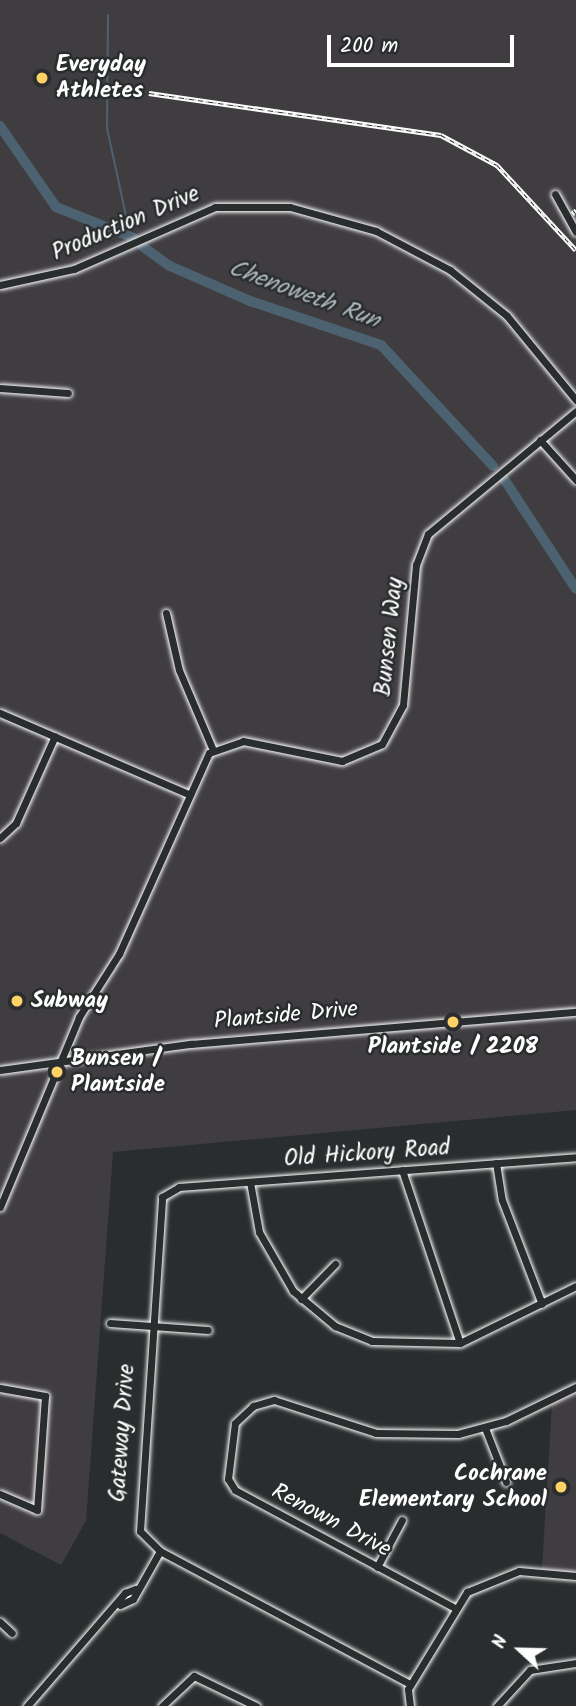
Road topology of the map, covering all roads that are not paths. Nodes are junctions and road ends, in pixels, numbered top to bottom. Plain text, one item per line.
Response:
1 (555, 194) dead end
2 (576, 232) edge
3 (0, 285) edge
4 (0, 388) edge
5 (68, 393) dead end
6 (576, 400) edge
7 (576, 411) edge
8 (540, 440) junction
9 (576, 480) edge
10 (166, 613) dead end
11 (0, 713) edge
12 (55, 736) junction
13 (213, 750) junction
14 (188, 794) junction
15 (0, 838) edge
16 (576, 1012) edge
17 (62, 1060) junction
18 (0, 1070) edge
19 (576, 1157) edge
20 (496, 1163) junction
21 (402, 1170) junction
22 (250, 1182) junction
23 (163, 1195) joint
24 (0, 1207) edge
25 (335, 1264) dead end
26 (576, 1286) edge
27 (301, 1299) junction
28 (542, 1304) junction
29 (110, 1322) dead end
30 (150, 1325) junction
31 (208, 1330) dead end
32 (460, 1343) junction
33 (576, 1387) edge
34 (0, 1388) edge
35 (485, 1428) junction
36 (506, 1482) dead end
37 (0, 1494) edge
38 (402, 1520) dead end
39 (160, 1551) junction
40 (377, 1567) junction
41 (576, 1576) edge
42 (453, 1607) junction
43 (0, 1622) edge
44 (12, 1633) dead end
45 (576, 1663) edge
46 (410, 1684) junction
47 (27, 1706) edge
48 (162, 1706) edge
49 (256, 1706) edge
50 (410, 1706) edge
51 (498, 1706) edge

1 - 2 street
3 - 6 street, Production Drive
4 - 5 street
7 - 8 street, Bunsen Way
8 - 9 street
8 - 13 street, Bunsen Way
10 - 13 street
11 - 12 street
12 - 14 street
12 - 15 street
13 - 14 street
14 - 17 street
16 - 17 street, Plantside Drive
17 - 18 street, Plantside Drive
17 - 24 street
19 - 20 street, Old Hickory Road
20 - 21 street, Old Hickory Road
20 - 28 street
21 - 22 street, Old Hickory Road
21 - 32 street
22 - 23 street, Old Hickory Road
22 - 27 street
23 - 30 street, Gateway Drive
25 - 27 street
26 - 28 street
27 - 32 street
28 - 32 street
29 - 30 street
30 - 31 street
30 - 39 street, Gateway Drive
33 - 35 street
34 - 37 street
35 - 36 street
35 - 40 street, Renown Drive
38 - 40 street
39 - 46 street, Gateway Drive
39 - 47 street
40 - 42 street, Renown Drive
41 - 42 street
42 - 46 street
43 - 44 street
45 - 51 street
46 - 50 street
48 - 49 street

